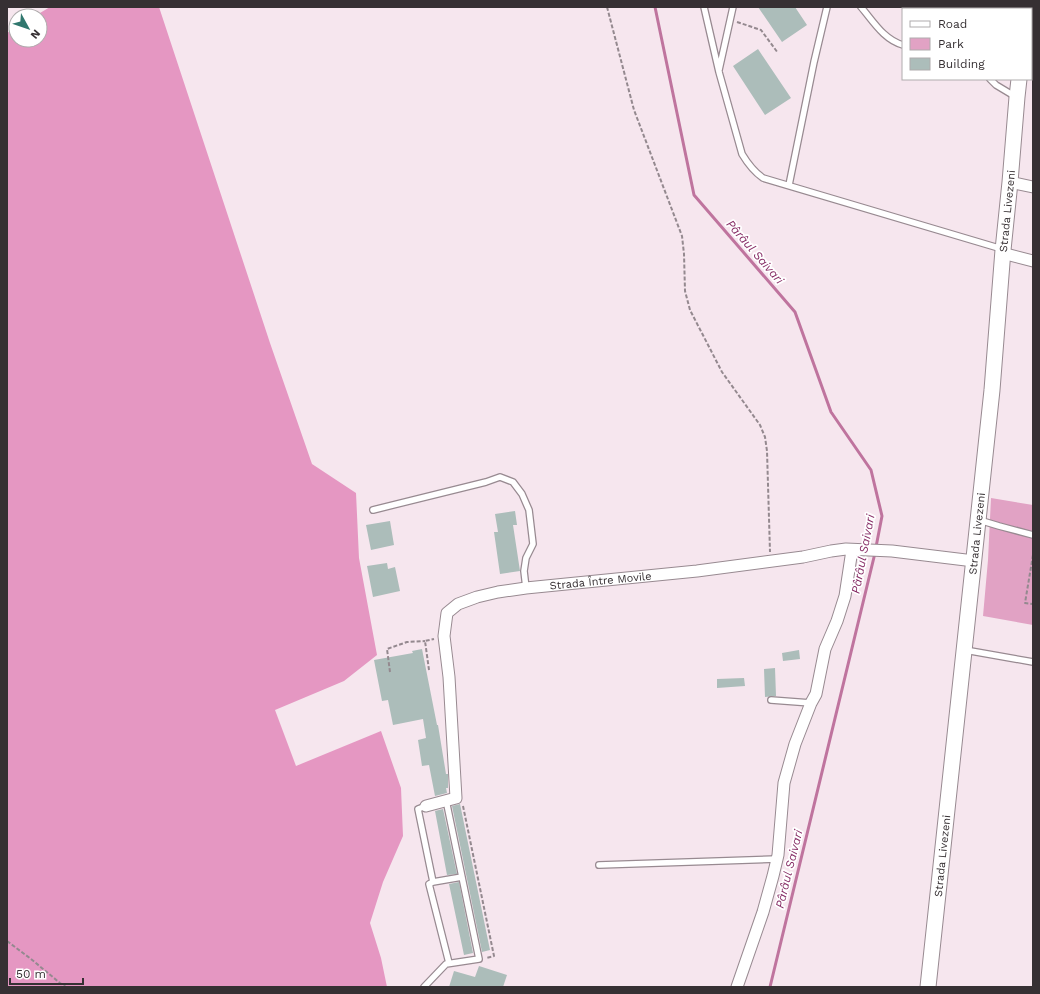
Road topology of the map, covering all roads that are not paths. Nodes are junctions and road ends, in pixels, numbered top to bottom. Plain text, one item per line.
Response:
1 (704, 7) edge
2 (733, 7) edge
3 (827, 7) edge
4 (861, 7) edge
5 (902, 45) edge
6 (719, 72) junction
7 (991, 80) edge
8 (1019, 80) edge
9 (1016, 97) junction
10 (1010, 182) junction
11 (789, 185) junction
12 (1033, 187) edge
13 (1002, 251) junction
14 (1033, 261) edge
15 (373, 510) dead end
16 (978, 519) junction
17 (1033, 534) edge
18 (852, 550) junction
19 (974, 561) junction
20 (526, 588) junction
21 (965, 650) junction
22 (1033, 662) edge
23 (772, 700) dead end
24 (811, 703) junction
25 (451, 799) junction
26 (426, 806) joint
27 (777, 859) junction
28 (599, 865) dead end
29 (462, 877) junction
30 (433, 882) junction
31 (449, 963) junction
32 (424, 987) edge
33 (737, 987) edge
34 (928, 987) edge

1 - 6 lane
2 - 6 lane
3 - 11 lane
4 - 5 lane
6 - 11 lane
7 - 9 lane
8 - 9 main road, Strada Livezeni
9 - 10 main road, Strada Livezeni
10 - 12 street
10 - 13 main road, Strada Livezeni
11 - 13 lane
13 - 14 street
13 - 16 main road, Strada Livezeni
15 - 20 lane
16 - 17 lane
16 - 19 main road, Strada Livezeni
18 - 19 street, Strada Între Movile
18 - 20 street, Strada Între Movile
18 - 24 street
19 - 21 main road, Strada Livezeni
20 - 25 street, Strada Între Movile
21 - 22 lane
21 - 34 main road, Strada Livezeni
23 - 24 lane
24 - 27 street
25 - 26 street
25 - 29 lane
26 - 30 lane
27 - 28 lane
27 - 33 street
29 - 30 lane
29 - 31 lane
30 - 31 lane
31 - 32 lane

